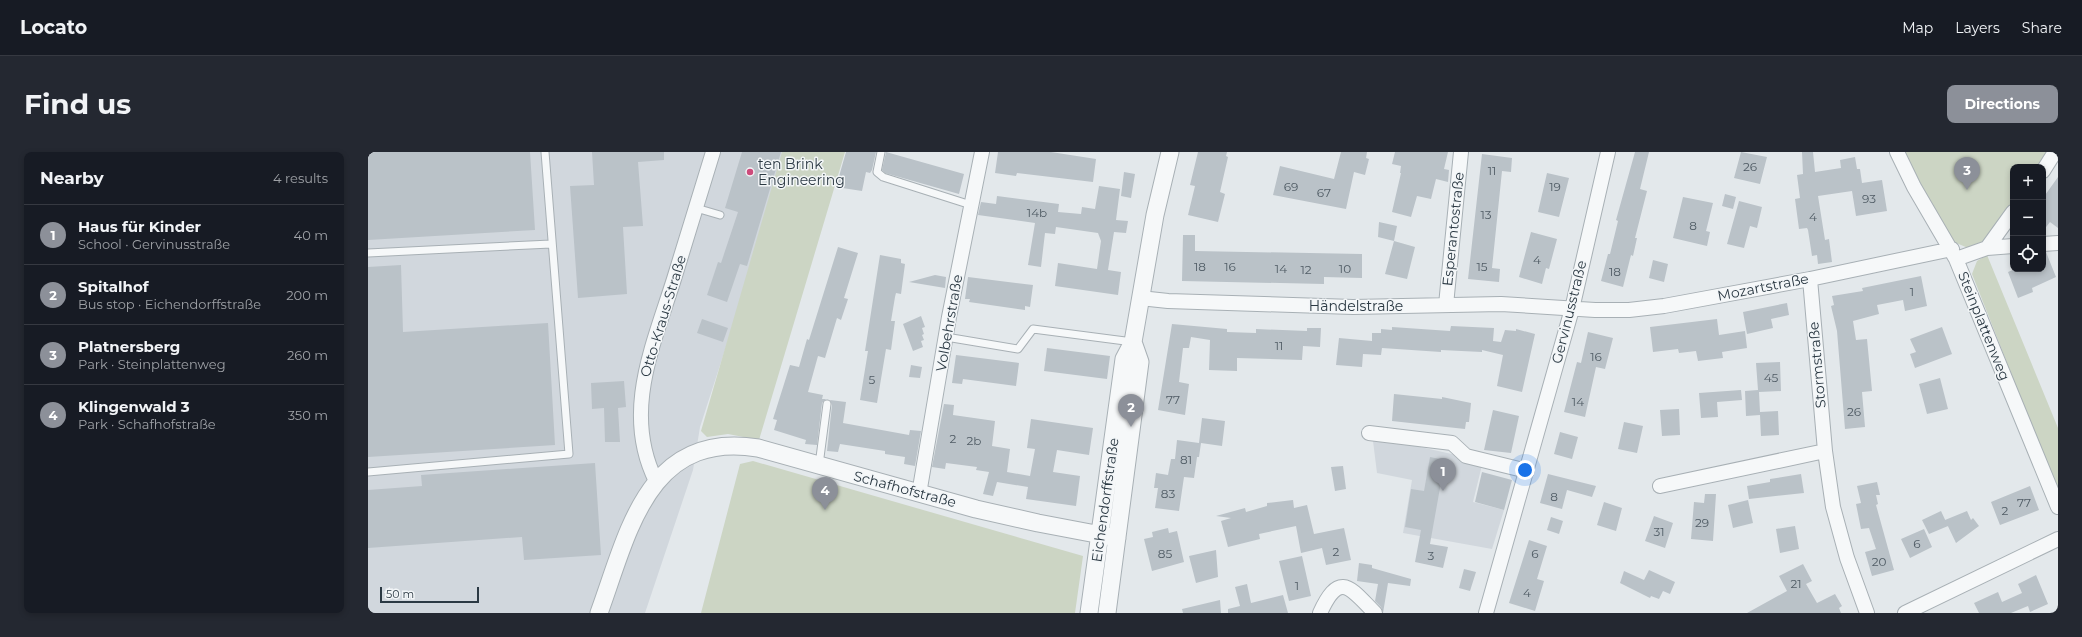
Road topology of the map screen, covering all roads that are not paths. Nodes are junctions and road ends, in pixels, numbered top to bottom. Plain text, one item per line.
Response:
1 (544, 152) edge
2 (714, 152) edge
3 (881, 152) edge
4 (982, 152) edge
5 (1170, 152) edge
6 (1461, 152) edge
7 (1608, 152) edge
8 (1897, 152) edge
9 (2055, 152) edge
10 (2046, 166) edge
11 (971, 205) junction
12 (696, 208) junction
13 (720, 215) dead end
14 (2010, 216) edge
15 (2058, 243) edge
16 (551, 244) junction
17 (2046, 244) edge
18 (2010, 246) edge
19 (1987, 248) junction
20 (368, 253) edge
21 (1954, 254) junction
22 (1810, 279) junction
23 (1140, 298) junction
24 (1446, 305) junction
25 (1572, 308) junction
26 (946, 337) junction
27 (1133, 342) junction
28 (828, 404) dead end
29 (1369, 433) dead end
30 (1825, 451) junction
31 (819, 465) junction
32 (1527, 471) junction
33 (368, 472) edge
34 (656, 481) junction
35 (1660, 486) dead end
36 (919, 494) junction
37 (2058, 507) edge
38 (1100, 536) junction
39 (1117, 538) junction
40 (2058, 539) edge
41 (599, 613) edge
42 (1089, 613) edge
43 (1107, 613) edge
44 (1320, 613) edge
45 (1376, 613) edge
46 (1486, 613) edge
47 (1867, 613) edge
48 (1905, 613) edge

1 - 16 lane
2 - 12 street, Otto-Kraus-Straße
3 - 11 lane
4 - 11 street, Volbehrstraße
5 - 23 street, Eichendorffstraße
6 - 24 street, Esperantostraße
7 - 25 street, Gervinusstraße
8 - 21 street, Steinplattenweg
9 - 10 street
11 - 26 street, Volbehrstraße
12 - 13 lane
12 - 34 street, Otto-Kraus-Straße
14 - 19 street
15 - 17 street
16 - 20 lane
16 - 33 lane
18 - 19 street, Mozartstraße
19 - 21 street, Mozartstraße
21 - 22 street, Mozartstraße
21 - 37 street, Steinplattenweg
22 - 25 street, Mozartstraße
22 - 30 street, Stormstraße
23 - 24 street, Händelstraße
23 - 27 street, Eichendorffstraße
24 - 25 street, Händelstraße
25 - 32 street, Gervinusstraße
26 - 27 lane
26 - 36 street, Volbehrstraße
27 - 38 street, Eichendorffstraße
27 - 39 street, Eichendorffstraße
28 - 31 lane
29 - 32 street
30 - 35 street
30 - 47 street, Stormstraße
31 - 34 street, Schafhofstraße
31 - 36 street, Schafhofstraße
32 - 46 street, Gervinusstraße
34 - 41 street, Schafhofstraße
36 - 38 street, Schafhofstraße
38 - 39 street, Schafhofstraße
38 - 42 street, Eichendorffstraße
39 - 43 street, Eichendorffstraße
40 - 48 street
44 - 45 street

